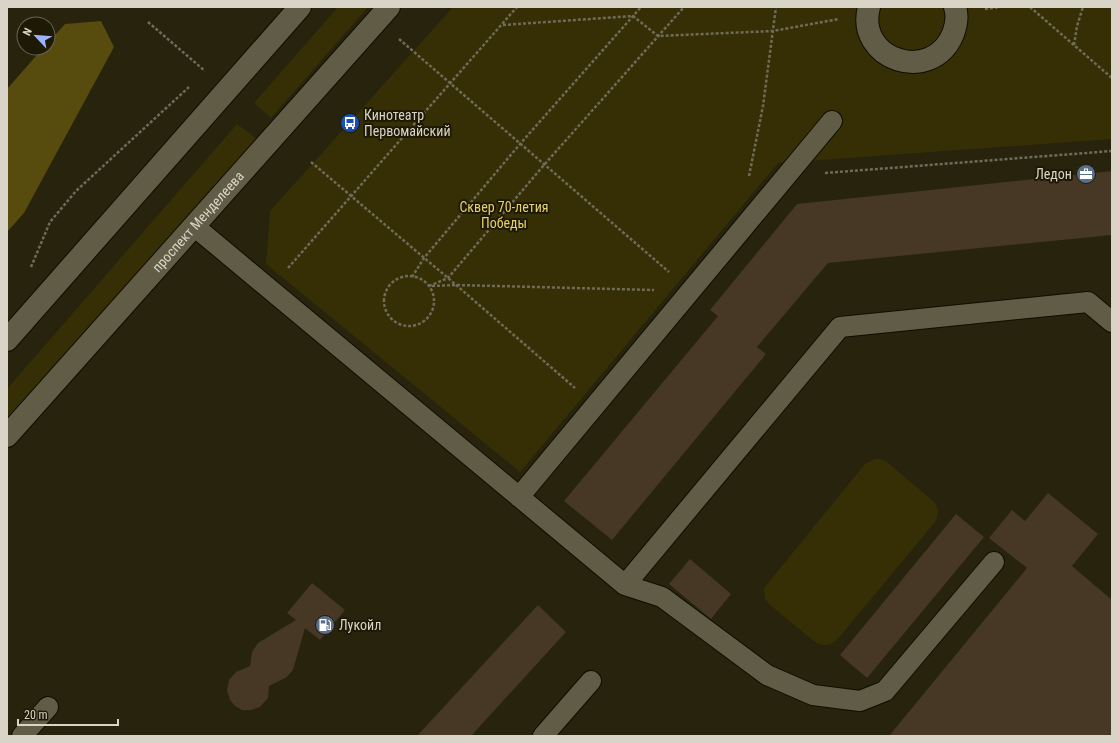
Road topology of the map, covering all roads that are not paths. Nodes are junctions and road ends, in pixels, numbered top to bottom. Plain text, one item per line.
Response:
1 (300, 7) edge
2 (955, 7) edge
3 (868, 10) edge
4 (382, 14) edge
5 (832, 121) dead end
6 (194, 226) junction
7 (1112, 322) edge
8 (7, 340) edge
9 (7, 436) edge
10 (519, 497) junction
11 (994, 562) dead end
12 (625, 585) junction
13 (591, 681) dead end
14 (48, 707) dead end
15 (22, 736) edge
16 (543, 736) edge

1 - 8 main road
2 - 3 main road
4 - 6 main road, проспект Менделеева
5 - 10 lane
6 - 9 main road, проспект Менделеева
6 - 10 lane
7 - 12 lane
10 - 12 lane
11 - 12 lane
13 - 16 lane
14 - 15 lane

